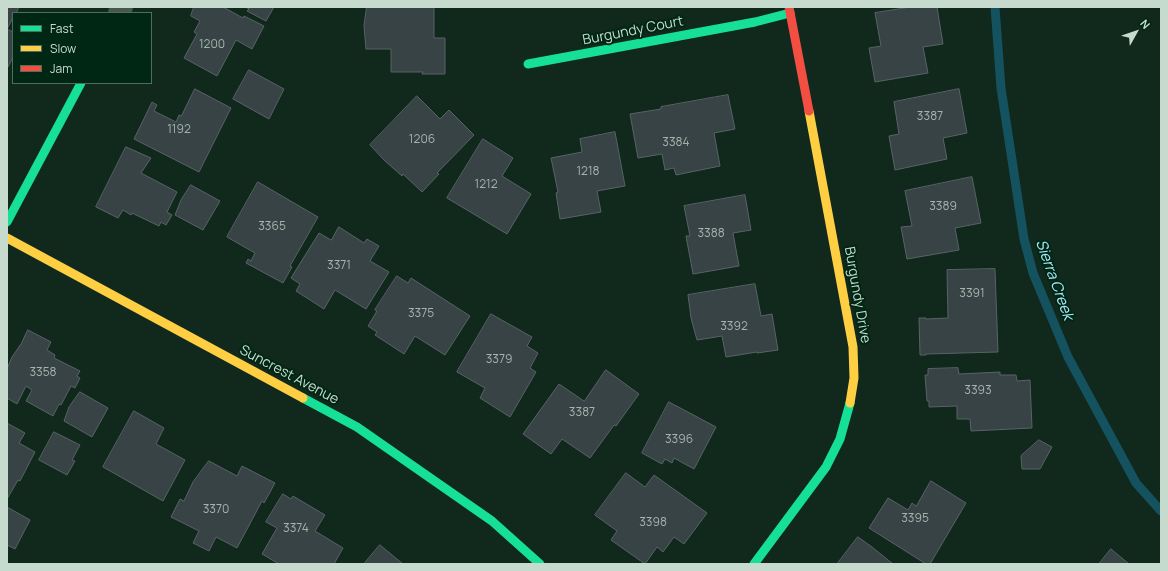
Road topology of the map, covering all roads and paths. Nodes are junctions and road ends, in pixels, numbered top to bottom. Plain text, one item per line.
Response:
1 (790, 10) edge
2 (528, 64) dead end
3 (80, 84) edge
4 (7, 222) edge
5 (7, 238) edge
6 (540, 564) edge
7 (754, 564) edge

1 - 2 street, Burgundy Court
1 - 7 street, Burgundy Drive
3 - 4 street
5 - 6 street, Suncrest Avenue

